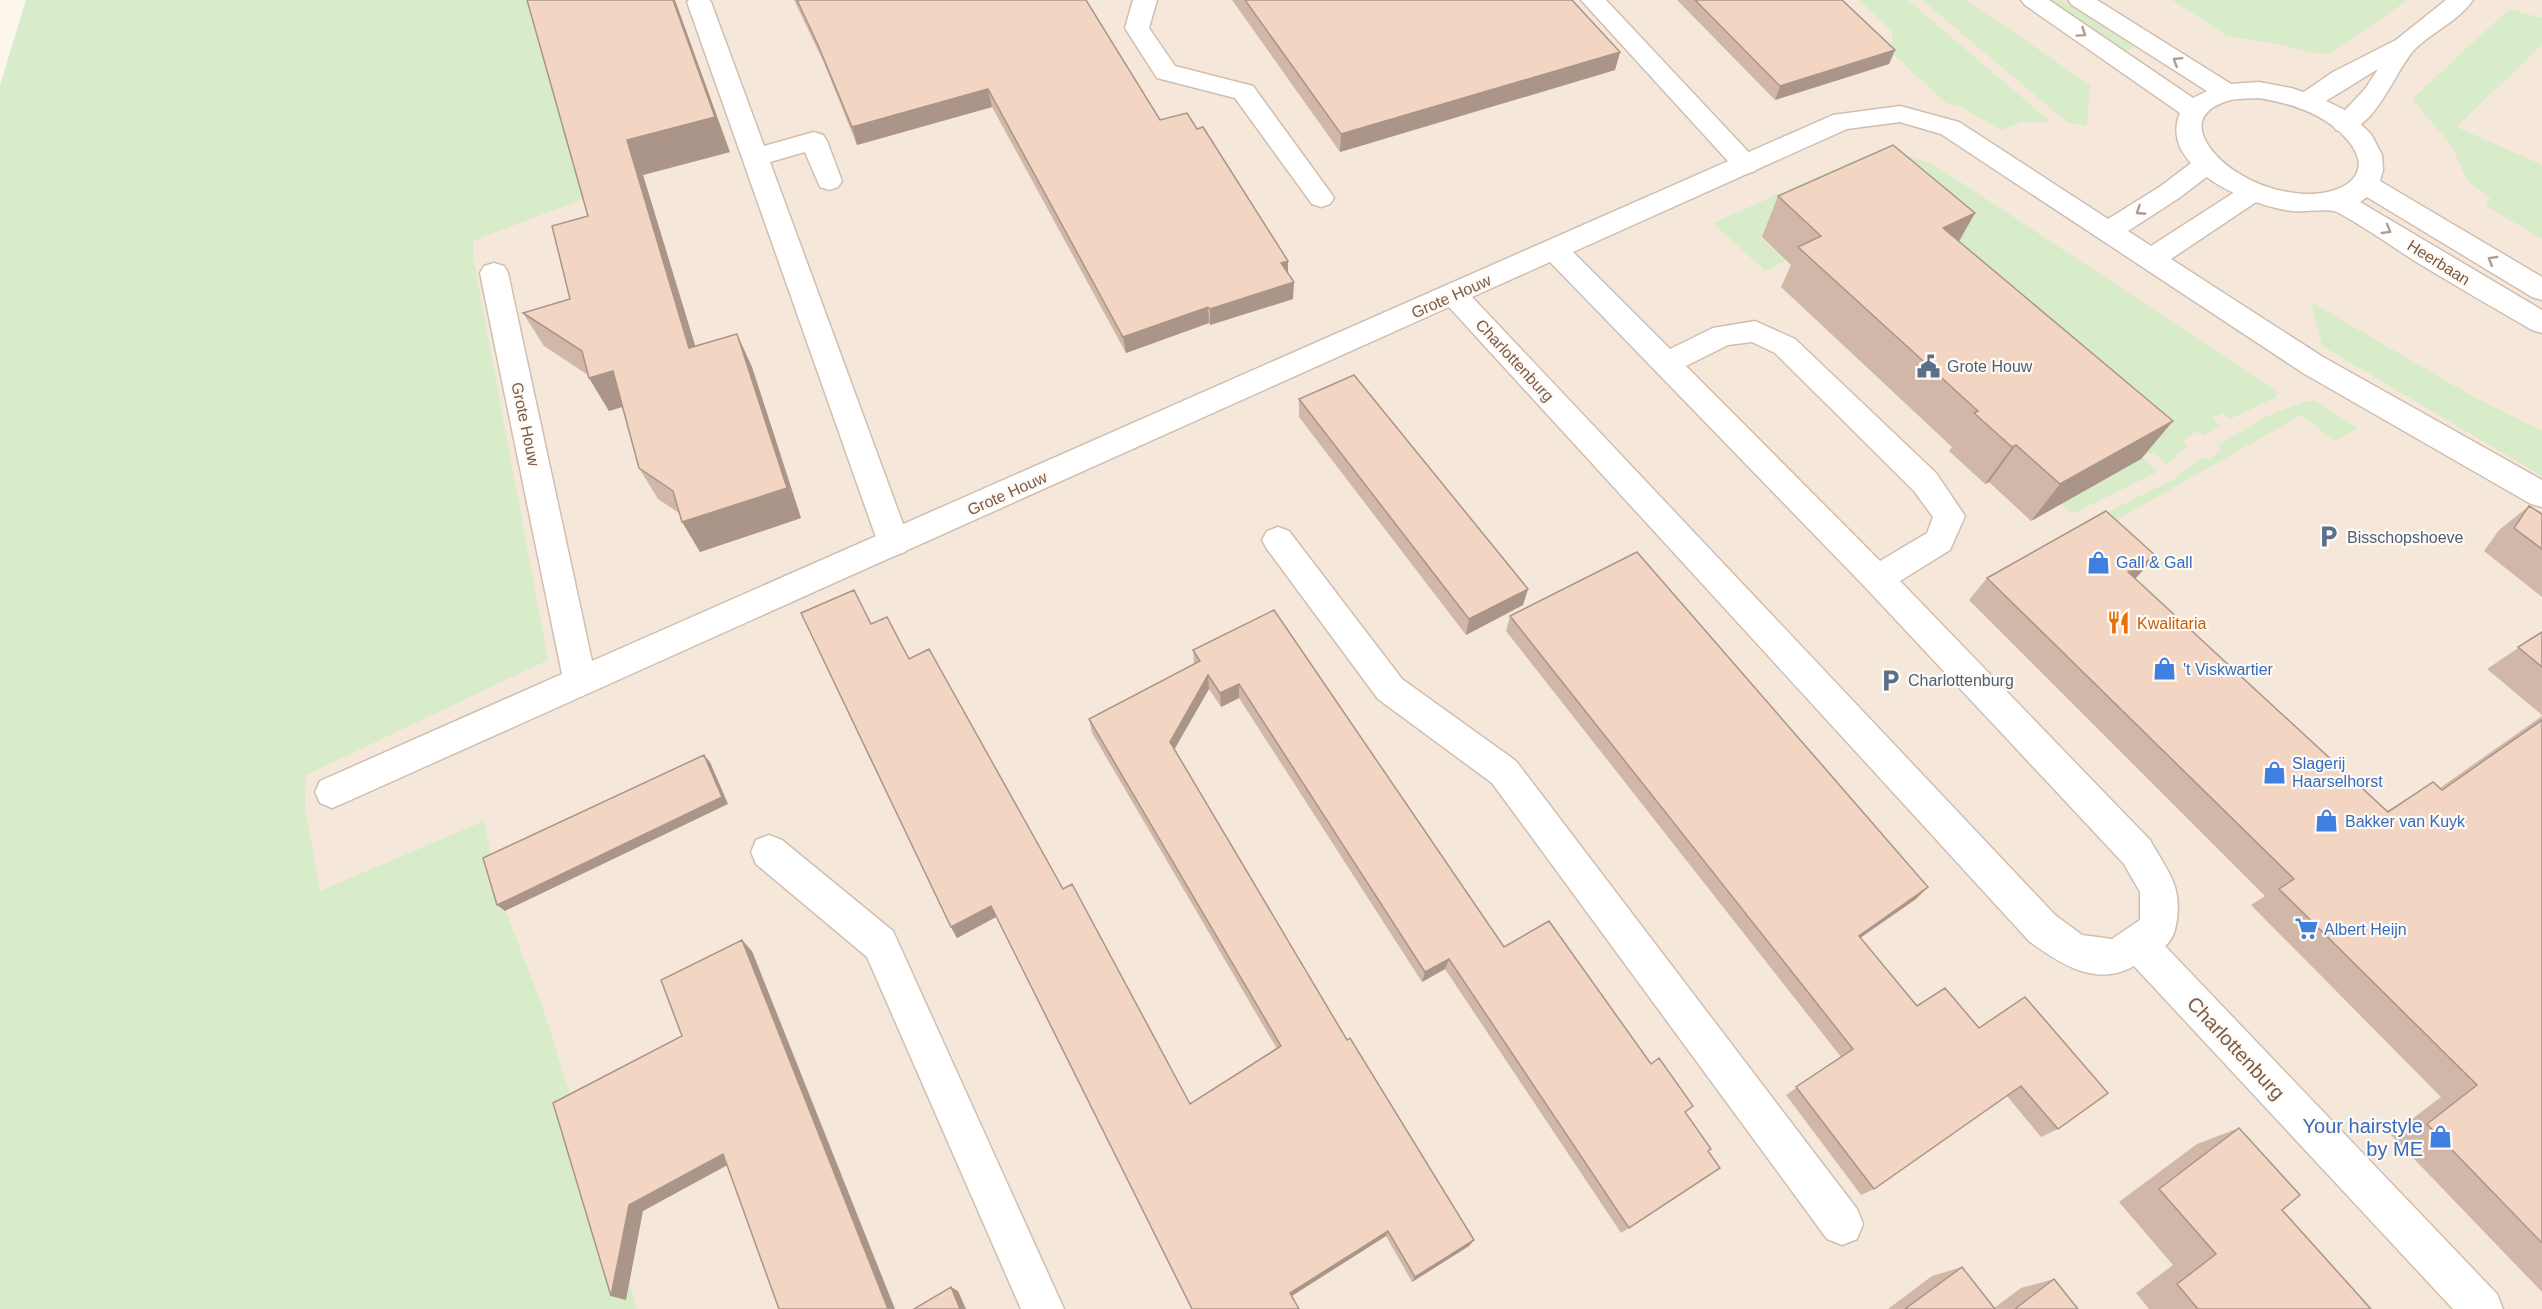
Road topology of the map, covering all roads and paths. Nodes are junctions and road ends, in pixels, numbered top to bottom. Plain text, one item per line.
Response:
1 (1145, 0) edge
2 (1593, 0) edge
3 (2033, 0) edge
4 (2080, 0) edge
5 (2461, 0) edge
6 (699, 2) dead end
7 (2405, 45) junction
8 (2226, 92) junction
9 (2307, 102) junction
10 (2194, 110) junction
11 (2346, 124) junction
12 (755, 157) junction
13 (2208, 163) junction
14 (1746, 165) junction
15 (829, 181) dead end
16 (2365, 184) junction
17 (2253, 192) junction
18 (1321, 198) dead end
19 (2337, 201) junction
20 (2131, 244) junction
21 (1555, 250) junction
22 (494, 273) dead end
23 (2542, 290) edge
24 (1454, 295) junction
25 (2542, 323) edge
26 (1667, 363) junction
27 (2542, 495) edge
28 (1278, 540) dead end
29 (894, 543) junction
30 (1877, 579) junction
31 (580, 682) junction
32 (332, 792) dead end
33 (769, 852) dead end
34 (2138, 944) junction
35 (1842, 1224) dead end
36 (1043, 1309) edge
37 (2482, 1309) edge

1 - 18 street
2 - 14 street
3 -> 10 street
8 -> 4 street
5 - 7 street
6 - 12 street
7 - 9 street
7 - 11 street
8 - 9 street
8 - 10 street
9 - 11 street
10 - 13 street
11 - 16 street
12 - 15 street
12 - 29 street
13 - 17 street
13 -> 20 street
14 - 20 street, Grote Houw
14 - 21 street, Grote Houw
16 - 19 street
23 -> 16 street, Heerbaan
17 - 19 street
17 - 20 street
19 -> 25 street, Heerbaan
20 - 27 street
21 - 24 street, Grote Houw
21 - 26 street, Charlottenburg
22 - 31 street, Grote Houw
24 - 29 street, Grote Houw
24 - 34 street, Charlottenburg
26 - 30 street, Charlottenburg
26 - 30 street
28 - 35 street
29 - 31 street, Grote Houw
30 - 34 street, Charlottenburg
31 - 32 street, Grote Houw
33 - 36 street
34 - 37 street, Charlottenburg

